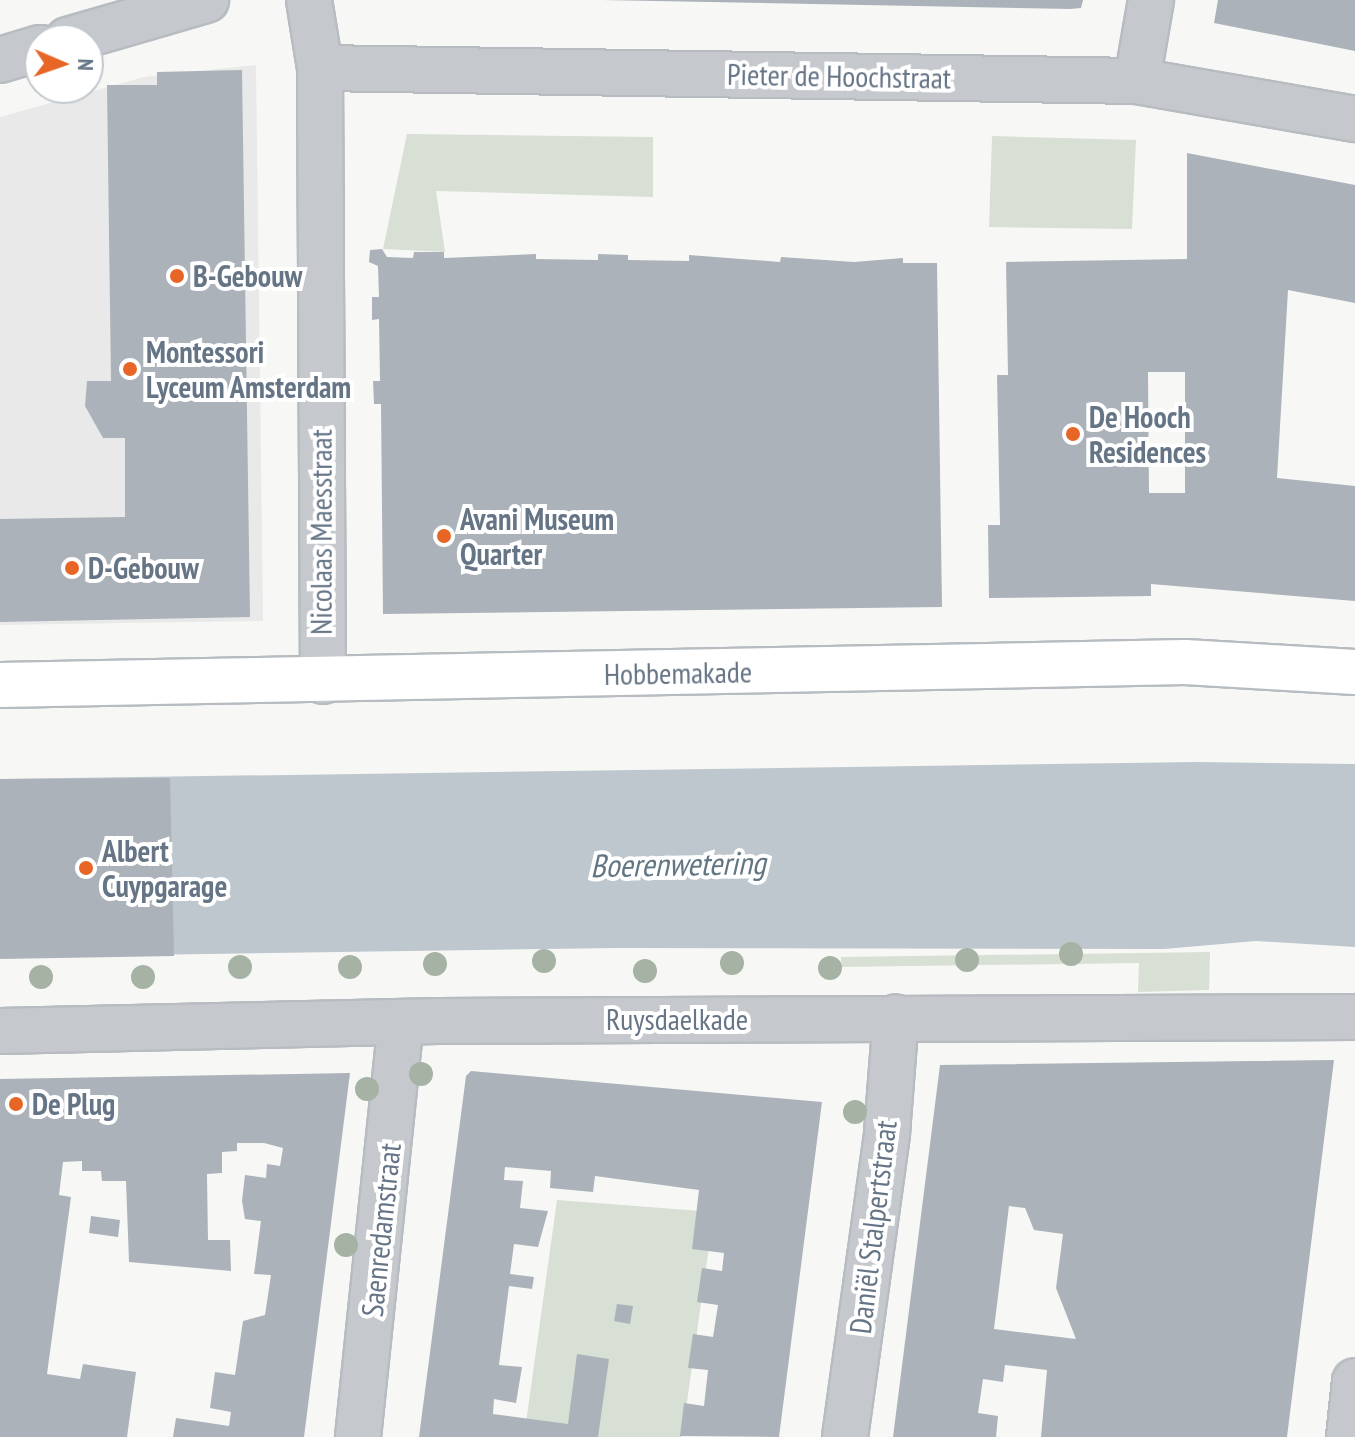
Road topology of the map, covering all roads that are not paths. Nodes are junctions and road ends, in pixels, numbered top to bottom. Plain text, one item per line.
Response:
1 (206, 0) edge
2 (309, 0) edge
3 (1151, 0) edge
4 (104, 30) edge
5 (24, 53) edge
6 (0, 60) edge
7 (320, 68) junction
8 (1137, 81) junction
9 (1355, 119) edge
10 (1355, 672) edge
11 (323, 681) junction
12 (0, 685) edge
13 (896, 1017) junction
14 (1355, 1017) edge
15 (401, 1023) junction
16 (0, 1031) edge
17 (1355, 1381) edge
18 (358, 1437) edge
19 (845, 1437) edge
20 (1349, 1437) edge

1 - 4 street
2 - 7 street, Nicolaas Maesstraat
3 - 8 street
5 - 6 street
7 - 8 street, Pieter de Hoochstraat
7 - 11 street, Nicolaas Maesstraat
8 - 9 street, Pieter de Hoochstraat
10 - 11 main road, Hobbemakade
11 - 12 main road, Hobbemakade
13 - 14 street, Ruysdaelkade
13 - 15 street, Ruysdaelkade
13 - 19 street, Daniël Stalpertstraat
15 - 16 street, Ruysdaelkade
15 - 18 street, Saenredamstraat
17 - 20 street

